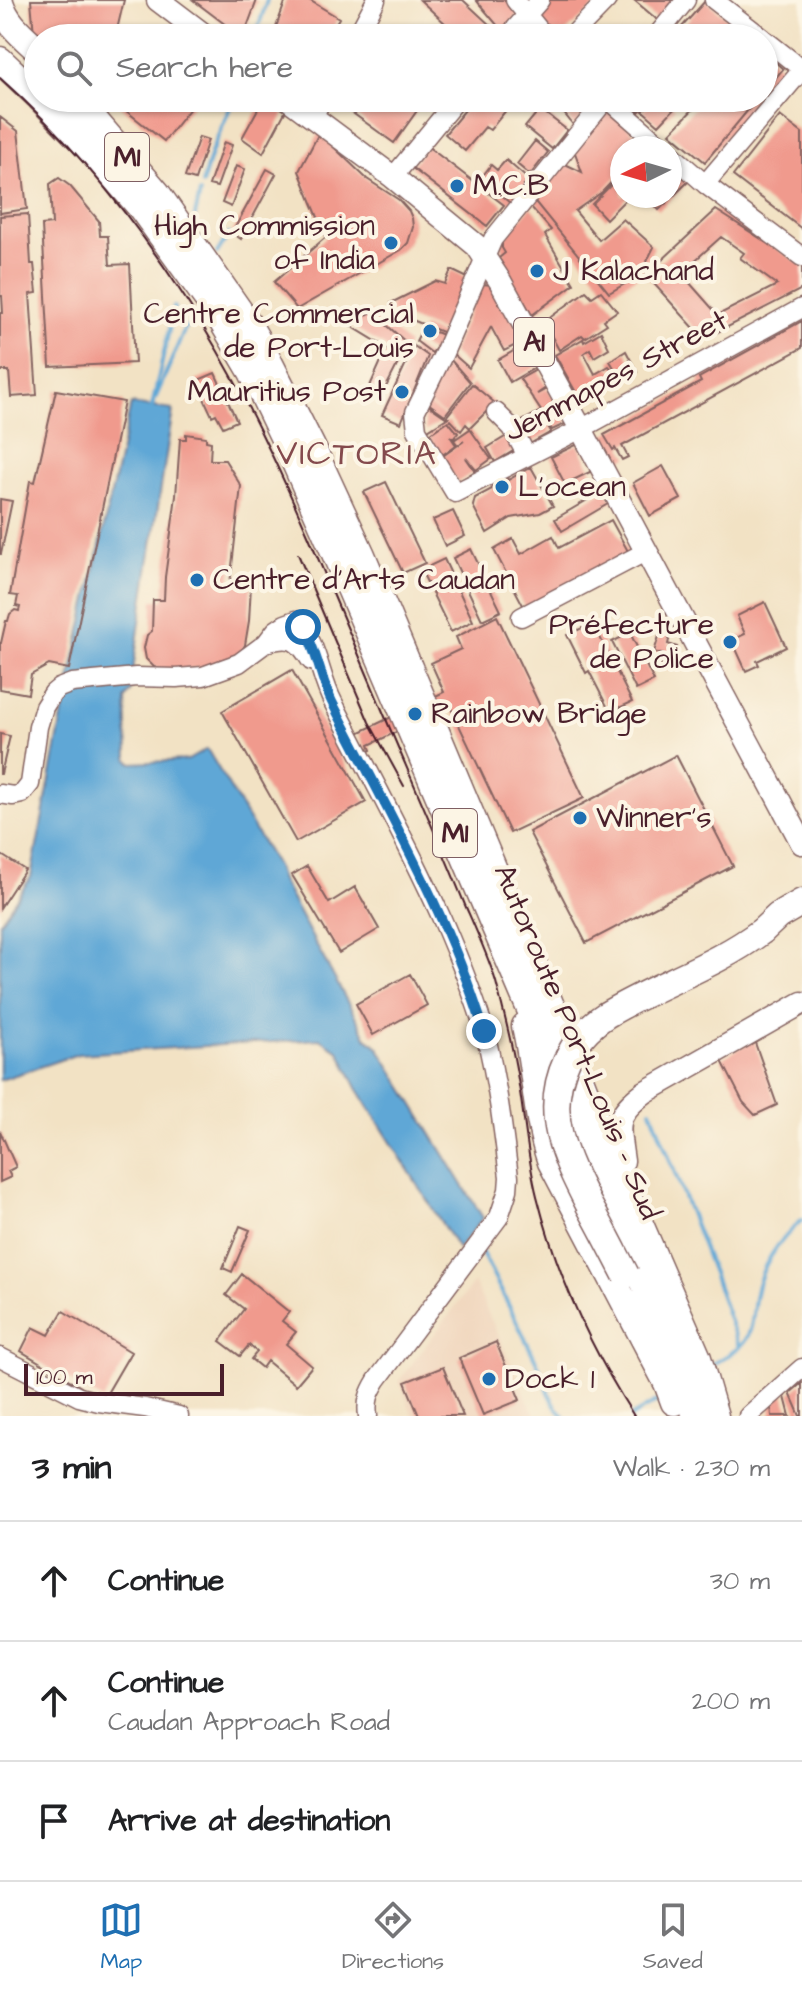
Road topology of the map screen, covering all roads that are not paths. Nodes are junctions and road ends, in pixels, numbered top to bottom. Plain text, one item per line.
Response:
1 (158, 0) edge
2 (376, 0) edge
3 (540, 0) edge
4 (607, 0) edge
5 (686, 0) edge
6 (714, 0) edge
7 (0, 2) edge
8 (520, 8) edge
9 (190, 24) edge
10 (363, 24) edge
11 (534, 24) edge
12 (584, 24) edge
13 (666, 24) edge
14 (745, 24) edge
15 (0, 30) edge
16 (24, 37) edge
17 (0, 47) edge
18 (778, 50) edge
19 (24, 51) edge
20 (0, 60) edge
21 (24, 69) edge
22 (802, 69) edge
23 (24, 83) edge
24 (778, 97) edge
25 (54, 112) edge
26 (67, 112) edge
27 (88, 112) edge
28 (312, 112) edge
29 (446, 112) edge
30 (596, 112) edge
31 (623, 112) edge
32 (766, 112) edge
33 (650, 136) edge
34 (88, 147) junction
35 (682, 164) edge
36 (393, 177) junction
37 (705, 184) junction
38 (484, 257) junction
39 (802, 257) edge
40 (802, 308) edge
41 (496, 412) dead end
42 (581, 429) junction
43 (527, 456) junction
44 (647, 551) junction
45 (521, 617) dead end
46 (0, 794) edge
47 (802, 843) edge
48 (802, 902) edge
49 (521, 964) junction
50 (802, 1003) edge
51 (623, 1161) junction
52 (0, 1357) edge
53 (683, 1358) junction
54 (802, 1368) edge
55 (179, 1416) edge
56 (368, 1416) edge
57 (679, 1416) edge
58 (696, 1416) edge
59 (715, 1416) edge
60 (730, 1416) edge
61 (748, 1416) edge

1 - 9 main road
2 - 10 street
3 - 8 street
4 - 12 street
5 - 13 street
6 - 14 street
7 - 16 highway
8 - 11 street
15 - 19 highway
17 - 21 highway
18 - 22 street
20 - 23 highway
22 - 24 street
25 - 34 highway
26 - 34 highway
27 - 49 highway, Autoroute Port-Louis – Sud / M1
28 - 36 main road, A1
29 - 36 street
30 - 38 street
31 - 33 street
32 - 37 street
34 - 49 highway, Autoroute Port-Louis – Sud / M1
35 - 37 street
36 - 38 main road, A1
37 - 39 street
38 - 42 main road, A1
38 - 43 street, Jemmapes Street
40 - 42 street, Jemmapes Street
41 - 43 street
42 - 43 street, Jemmapes Street
42 - 44 main road, A1
44 - 45 street
44 - 47 main road, A1
46 - 56 street
48 - 53 highway, bridge
49 - 51 highway
49 - 53 highway, Autoroute Port-Louis – Sud / M1
49 - 53 highway, Autoroute Port-Louis – Sud / M1
49 - 53 highway
50 - 51 main road
51 - 53 highway
52 - 55 street
53 - 57 highway
53 - 58 highway, M1
53 - 59 highway, M1
53 - 60 highway
54 - 61 street

